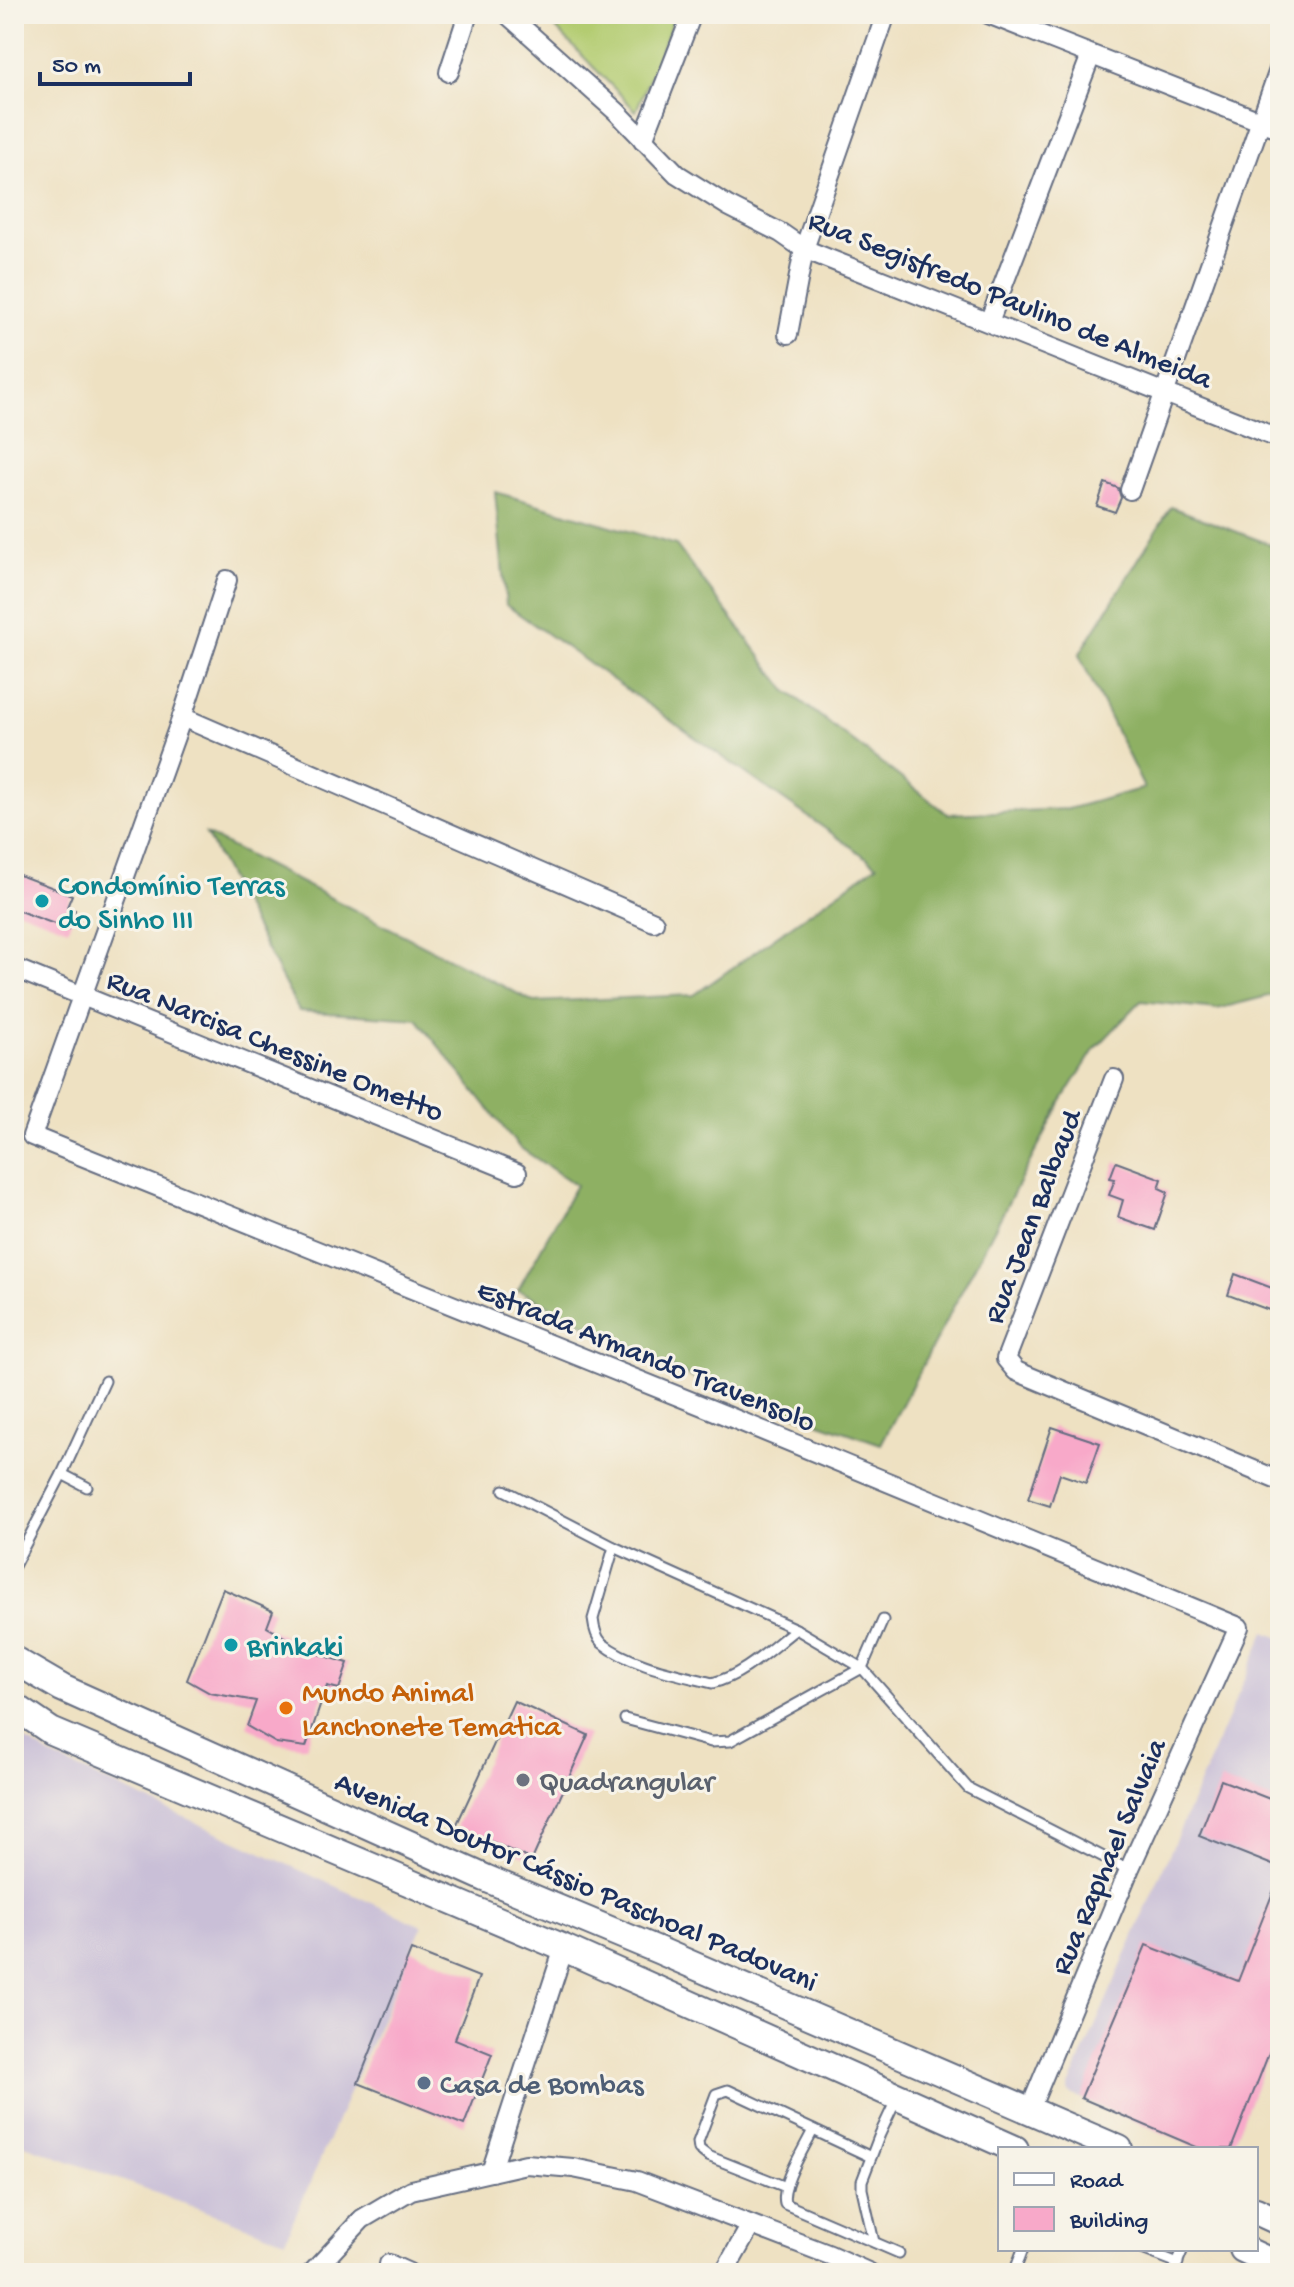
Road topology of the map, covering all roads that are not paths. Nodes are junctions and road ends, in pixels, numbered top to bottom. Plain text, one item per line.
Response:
1 (468, 14) edge
2 (507, 14) edge
3 (692, 14) edge
4 (886, 14) edge
5 (988, 14) edge
6 (1091, 55) junction
7 (1280, 67) edge
8 (449, 72) dead end
9 (1261, 122) junction
10 (1280, 129) edge
11 (643, 140) junction
12 (804, 249) junction
13 (989, 322) junction
14 (788, 334) dead end
15 (1165, 392) junction
16 (1280, 439) edge
17 (1130, 490) dead end
18 (227, 580) dead end
19 (182, 717) junction
20 (654, 922) dead end
21 (14, 968) edge
22 (82, 996) junction
23 (1114, 1079) dead end
24 (517, 1173) dead end
25 (105, 1381) dead end
26 (62, 1474) junction
27 (1280, 1481) edge
28 (87, 1487) dead end
29 (504, 1490) dead end
30 (614, 1547) junction
31 (14, 1566) edge
32 (883, 1620) dead end
33 (1239, 1627) joint
34 (796, 1629) junction
35 (14, 1660) edge
36 (862, 1668) junction
37 (14, 1706) edge
38 (625, 1719) dead end
39 (1129, 1870) junction
40 (564, 1948) junction
41 (658, 1950) junction
42 (897, 2098) junction
43 (1030, 2109) junction
44 (813, 2130) junction
45 (1010, 2147) edge
46 (1115, 2147) edge
47 (871, 2157) junction
48 (491, 2172) junction
49 (786, 2187) junction
50 (1258, 2212) edge
51 (1280, 2222) edge
52 (751, 2225) junction
53 (874, 2242) junction
54 (1280, 2242) edge
55 (1022, 2251) edge
56 (1146, 2251) edge
57 (1247, 2251) edge
58 (899, 2253) dead end
59 (1280, 2254) edge
60 (389, 2264) dead end
61 (1280, 2266) edge
62 (1176, 2268) edge
63 (312, 2273) edge
64 (409, 2273) edge
65 (724, 2273) edge
66 (870, 2273) edge
67 (1014, 2273) edge

1 - 8 street
2 - 11 street, Rua Segisfredo Paulino de Almeida
3 - 11 street
4 - 12 street
5 - 6 street
6 - 9 street
6 - 13 street
7 - 9 street
9 - 10 street
9 - 15 street
11 - 12 street, Rua Segisfredo Paulino de Almeida
12 - 13 street, Rua Segisfredo Paulino de Almeida
12 - 14 street
13 - 15 street, Rua Segisfredo Paulino de Almeida
15 - 16 street, Rua Segisfredo Paulino de Almeida
15 - 17 street
18 - 19 street
19 - 20 street
19 - 22 street
21 - 22 street, Rua Narcisa Chessine Ometto
22 - 24 street, Rua Narcisa Chessine Ometto
22 - 33 street, Estrada Armando Travensolo
23 - 27 street, Rua Jean Balbaud
25 - 26 lane
26 - 28 lane
26 - 31 lane
29 - 30 lane
30 - 34 lane
30 - 34 lane
32 - 36 lane
33 - 39 street, Rua Raphael Salvaia
34 - 36 lane
35 - 41 main road, Avenida Doutor Cássio Paschoal Padovani
36 - 38 lane
36 - 39 lane
37 - 40 main road
39 - 43 street, Rua Raphael Salvaia
40 - 41 main road
40 - 42 main road
40 - 48 street
41 - 43 main road, Avenida Doutor Cássio Paschoal Padovani
42 - 45 main road
42 - 47 lane
43 - 46 main road, Avenida Doutor Cássio Paschoal Padovani
44 - 47 lane
44 - 49 lane
44 - 49 lane
47 - 53 lane
48 - 52 street
48 - 63 street
49 - 53 lane
50 - 51 main road
52 - 65 street
52 - 66 street
53 - 58 lane
54 - 59 main road
55 - 67 lane
56 - 62 lane
57 - 61 main road
60 - 64 street

